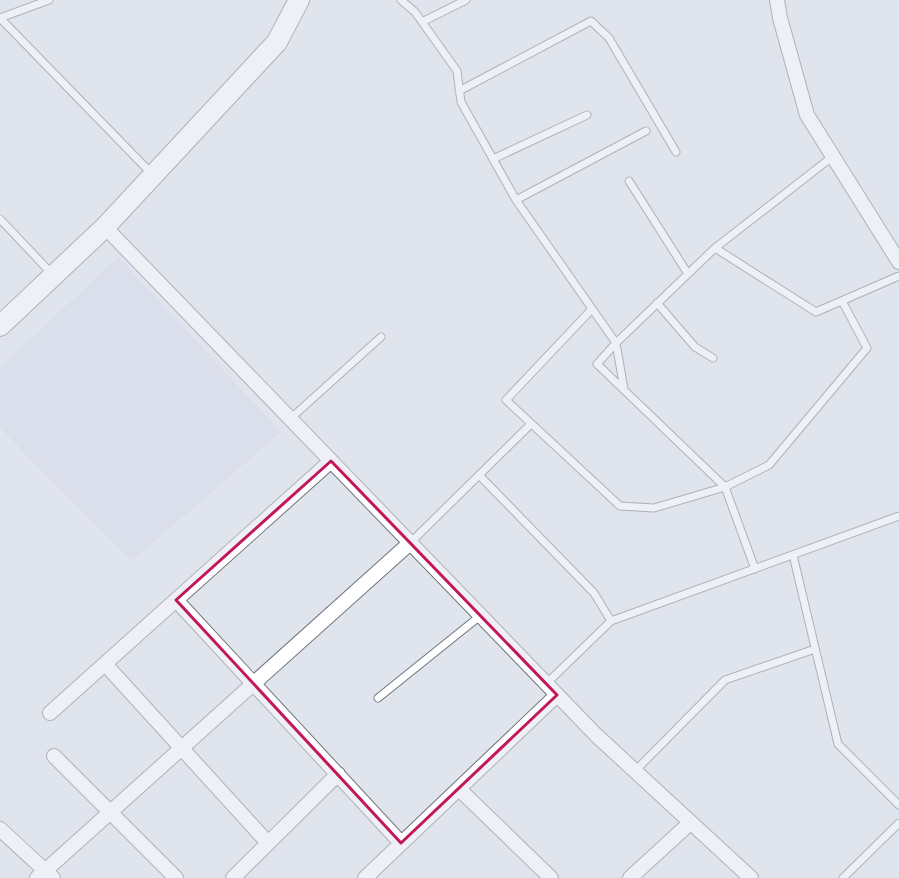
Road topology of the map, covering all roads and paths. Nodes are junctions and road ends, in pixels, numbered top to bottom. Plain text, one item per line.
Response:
1 (48, 0) edge
2 (299, 0) edge
3 (401, 0) edge
4 (466, 0) edge
5 (777, 0) edge
6 (0, 18) edge
7 (422, 22) junction
8 (460, 91) junction
9 (588, 115) dead end
10 (646, 131) dead end
11 (676, 152) dead end
12 (832, 157) junction
13 (494, 159) junction
14 (154, 175) junction
15 (629, 181) dead end
16 (516, 200) junction
17 (0, 219) edge
18 (104, 227) junction
19 (715, 248) junction
20 (899, 262) edge
21 (688, 274) junction
22 (54, 276) junction
23 (899, 276) edge
24 (842, 300) junction
25 (658, 304) junction
26 (592, 309) junction
27 (0, 326) edge
28 (381, 337) dead end
29 (616, 343) junction
30 (713, 358) dead end
31 (624, 389) junction
32 (290, 419) junction
33 (531, 424) junction
34 (331, 461) junction
35 (479, 475) junction
36 (725, 488) junction
37 (899, 516) edge
38 (410, 543) junction
39 (793, 555) junction
40 (754, 569) junction
41 (176, 600) junction
42 (480, 616) junction
43 (611, 621) junction
44 (816, 649) junction
45 (105, 664) junction
46 (254, 683) junction
47 (546, 684) junction
48 (557, 696) junction
49 (378, 698) dead end
50 (50, 713) dead end
51 (181, 748) junction
52 (54, 756) dead end
53 (635, 772) junction
54 (338, 774) junction
55 (459, 789) junction
56 (899, 806) edge
57 (110, 812) junction
58 (690, 823) junction
59 (899, 823) edge
60 (0, 829) edge
61 (268, 843) junction
62 (401, 843) junction
63 (45, 876) edge
64 (176, 878) edge
65 (233, 878) edge
66 (365, 878) edge
67 (552, 878) edge
68 (630, 878) edge
69 (751, 878) edge
70 (843, 878) edge

1 - 6 lane
2 - 14 street
3 - 7 lane
4 - 7 lane
5 - 12 street
6 - 14 lane
7 - 8 lane
8 - 11 lane
8 - 13 lane
9 - 13 lane
10 - 16 lane
12 - 19 lane
12 - 20 street
13 - 16 lane
14 - 18 street
15 - 21 lane
16 - 26 lane
17 - 22 lane
18 - 22 street
18 - 32 street
19 - 21 lane
19 - 24 lane
21 - 25 lane
22 - 27 street
23 - 24 lane
24 - 36 lane
25 - 29 lane
25 - 30 lane
26 - 29 lane
26 - 33 lane
28 - 32 lane
29 - 31 lane
29 - 31 lane
31 - 36 lane
32 - 34 street
33 - 35 lane
33 - 36 lane
34 - 38 street
34 - 41 street
35 - 38 lane
35 - 43 lane
36 - 40 lane
37 - 39 lane
38 - 42 street
38 - 46 street
39 - 40 lane
39 - 44 lane
40 - 43 lane
41 - 45 street
41 - 46 street
42 - 47 street
42 - 49 lane
43 - 47 lane
44 - 53 lane
44 - 56 lane
45 - 50 street
45 - 51 street
46 - 51 street
46 - 54 street
47 - 48 street
48 - 53 street
48 - 55 street
51 - 57 street
51 - 61 street
52 - 57 street
53 - 58 street
54 - 61 street
54 - 62 street
55 - 62 street
55 - 67 street
57 - 63 street
57 - 64 street
58 - 68 street
58 - 69 street
59 - 70 lane
60 - 63 street
61 - 65 street
62 - 66 street

